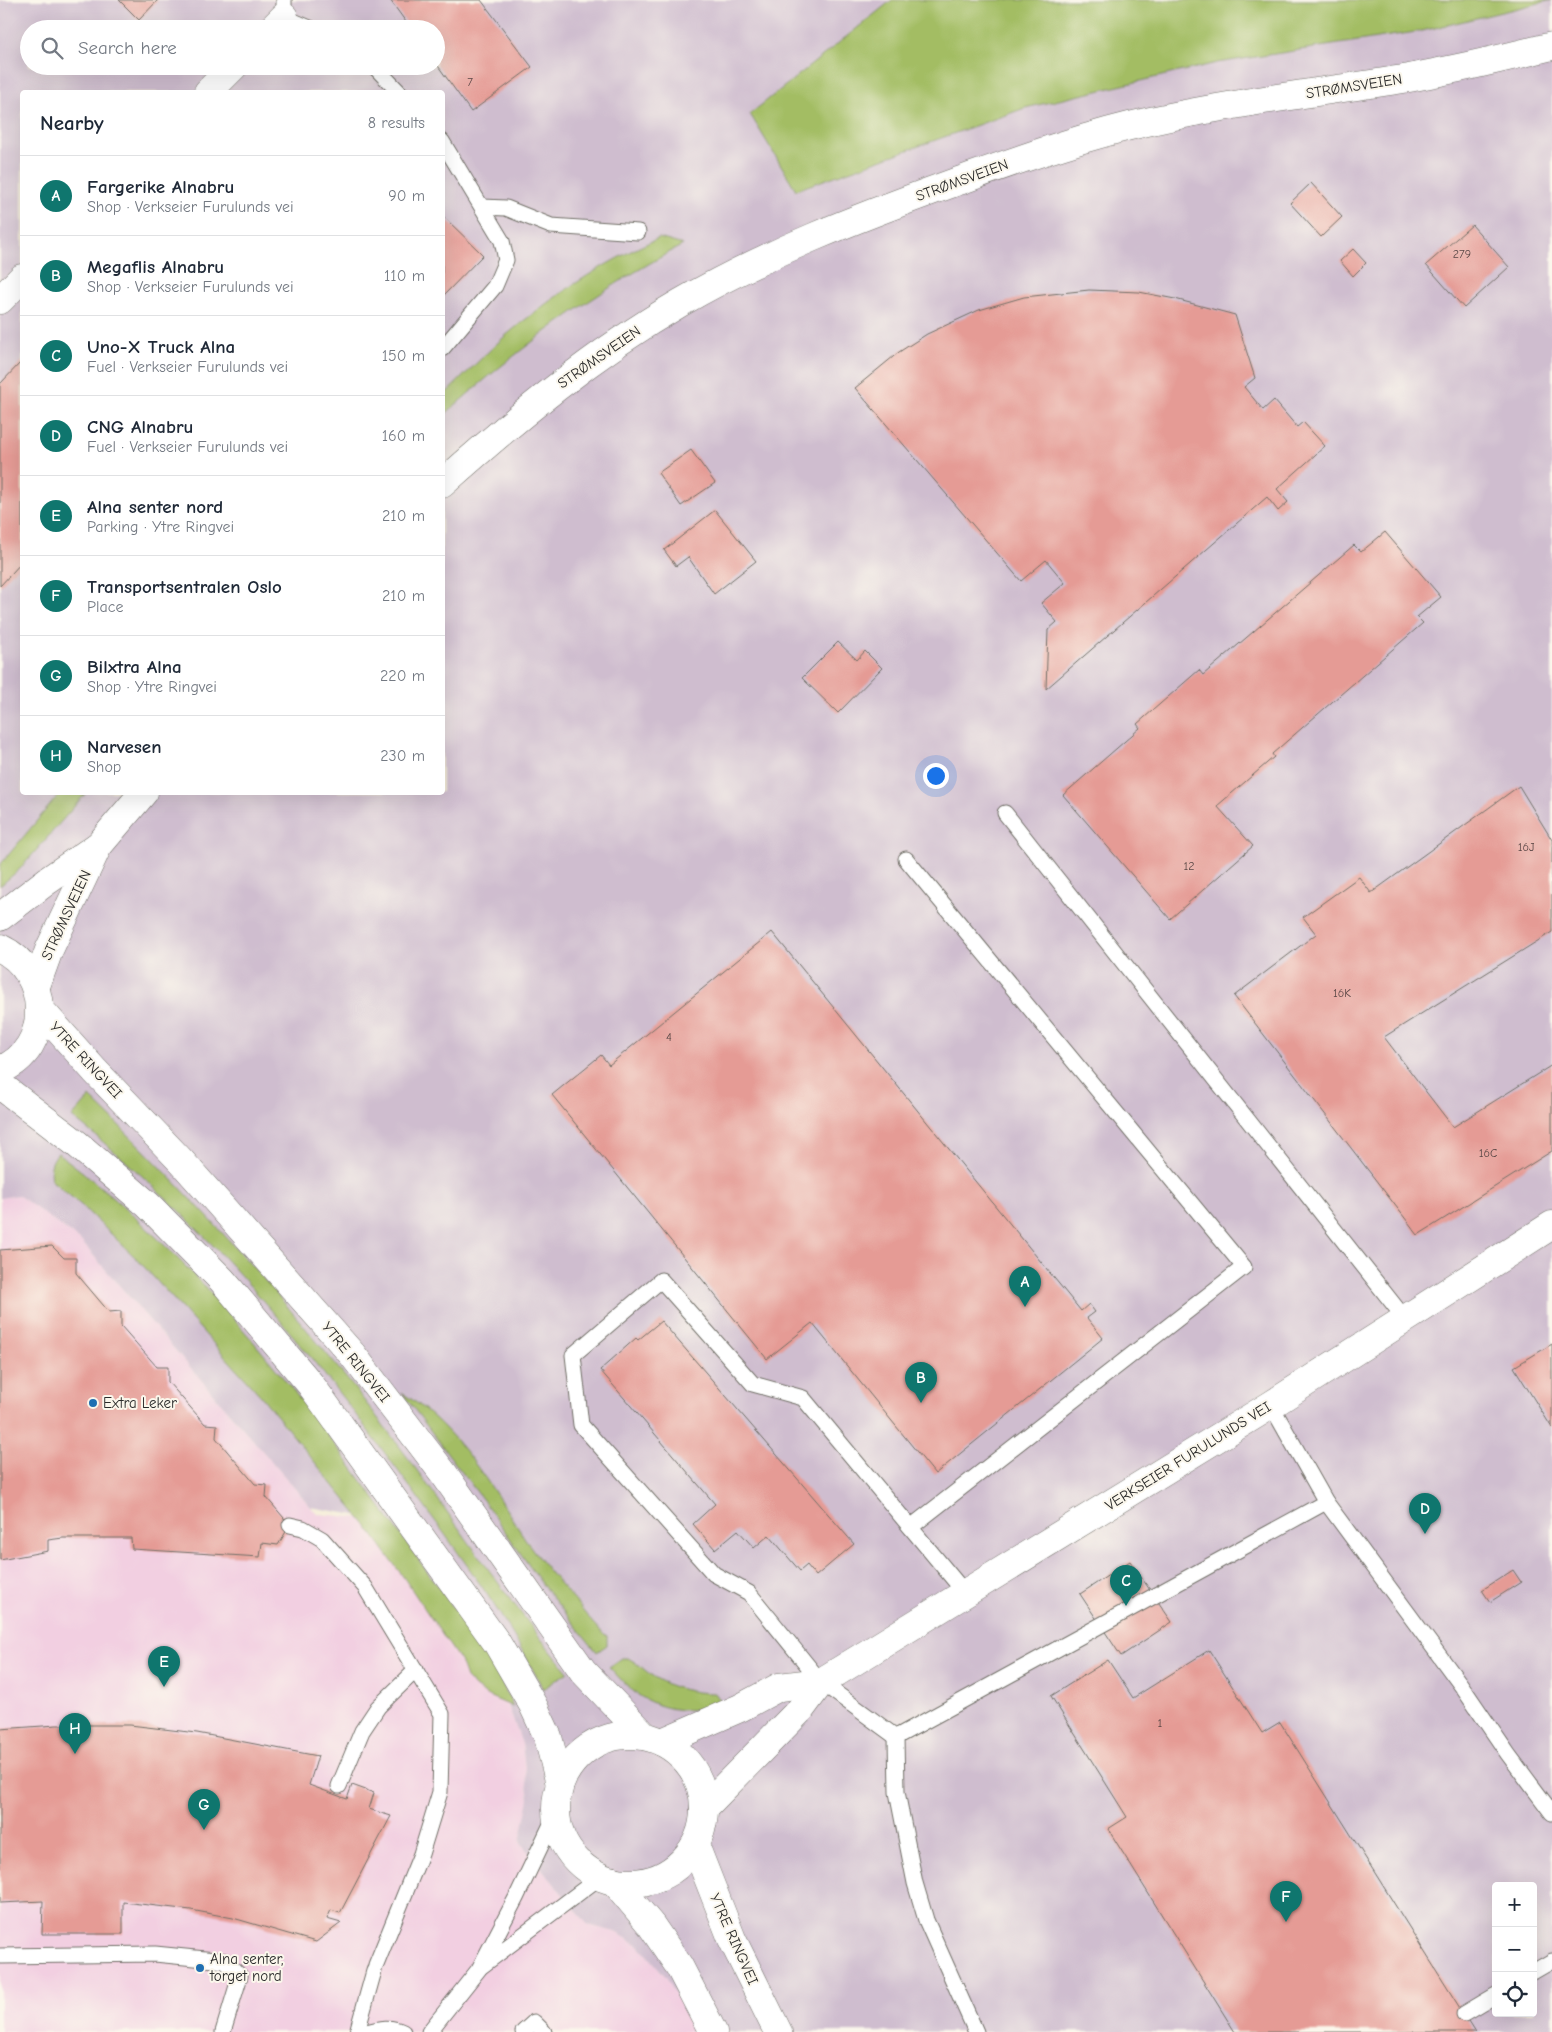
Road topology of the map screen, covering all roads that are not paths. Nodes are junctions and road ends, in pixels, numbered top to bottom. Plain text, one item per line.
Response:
1 (1552, 46) edge
2 (225, 75) edge
3 (383, 75) edge
4 (210, 90) edge
5 (397, 90) edge
6 (445, 146) edge
7 (482, 206) junction
8 (638, 232) dead end
9 (20, 280) edge
10 (0, 300) edge
11 (445, 344) edge
12 (445, 481) edge
13 (141, 795) edge
14 (1005, 814) dead end
15 (99, 845) junction
16 (906, 859) dead end
17 (0, 917) edge
18 (0, 948) edge
19 (38, 998) junction
20 (0, 1070) edge
21 (0, 1084) edge
22 (1552, 1225) edge
23 (1406, 1320) junction
24 (1271, 1406) junction
25 (1326, 1502) junction
26 (290, 1525) dead end
27 (911, 1527) junction
28 (965, 1593) junction
29 (416, 1670) junction
30 (821, 1682) junction
31 (896, 1737) junction
32 (654, 1739) junction
33 (560, 1784) junction
34 (339, 1786) dead end
35 (704, 1808) junction
36 (1552, 1813) edge
37 (556, 1814) junction
38 (695, 1845) junction
39 (607, 1879) junction
40 (0, 1956) edge
41 (1552, 1961) edge
42 (479, 1968) junction
43 (1537, 1970) edge
44 (1492, 1997) edge
45 (1464, 2014) dead end
46 (223, 2032) edge
47 (357, 2032) edge
48 (367, 2032) edge
49 (403, 2032) edge
50 (429, 2032) edge
51 (523, 2032) edge
52 (544, 2032) edge
53 (712, 2032) edge
54 (778, 2032) edge
55 (976, 2032) edge

1 - 12 main road, STRØMSVEIEN
2 - 4 main road
3 - 5 lane
6 - 7 lane
7 - 8 lane
7 - 11 lane
9 - 10 main road
13 - 15 main road, STRØMSVEIEN
14 - 23 lane
15 - 17 main road, STRØMSVEIEN
15 - 19 main road, STRØMSVEIEN
16 - 27 lane
18 - 19 main road, YTRE RINGVEI
19 - 20 main road, STRØMSVEIEN
19 - 32 main road, YTRE RINGVEI
21 - 33 main road
22 - 23 main road, VERKSEIER FURULUNDS VEI
23 - 24 main road, VERKSEIER FURULUNDS VEI
24 - 25 lane
24 - 28 main road, VERKSEIER FURULUNDS VEI
25 - 31 lane
25 - 36 lane
26 - 29 lane
27 - 28 lane
27 - 30 lane
28 - 30 main road, VERKSEIER FURULUNDS VEI
29 - 34 lane
29 - 47 lane
30 - 31 lane
30 - 32 main road, VERKSEIER FURULUNDS VEI
30 - 35 main road, VERKSEIER FURULUNDS VEI
31 - 55 lane
32 - 33 main road
32 - 35 main road
33 - 37 main road
35 - 38 main road
37 - 39 main road
37 - 42 lane
38 - 39 main road
38 - 54 main road, YTRE RINGVEI
39 - 42 lane
39 - 53 main road
40 - 46 lane
41 - 43 lane
42 - 50 lane
44 - 45 lane
48 - 49 lane
51 - 52 lane

